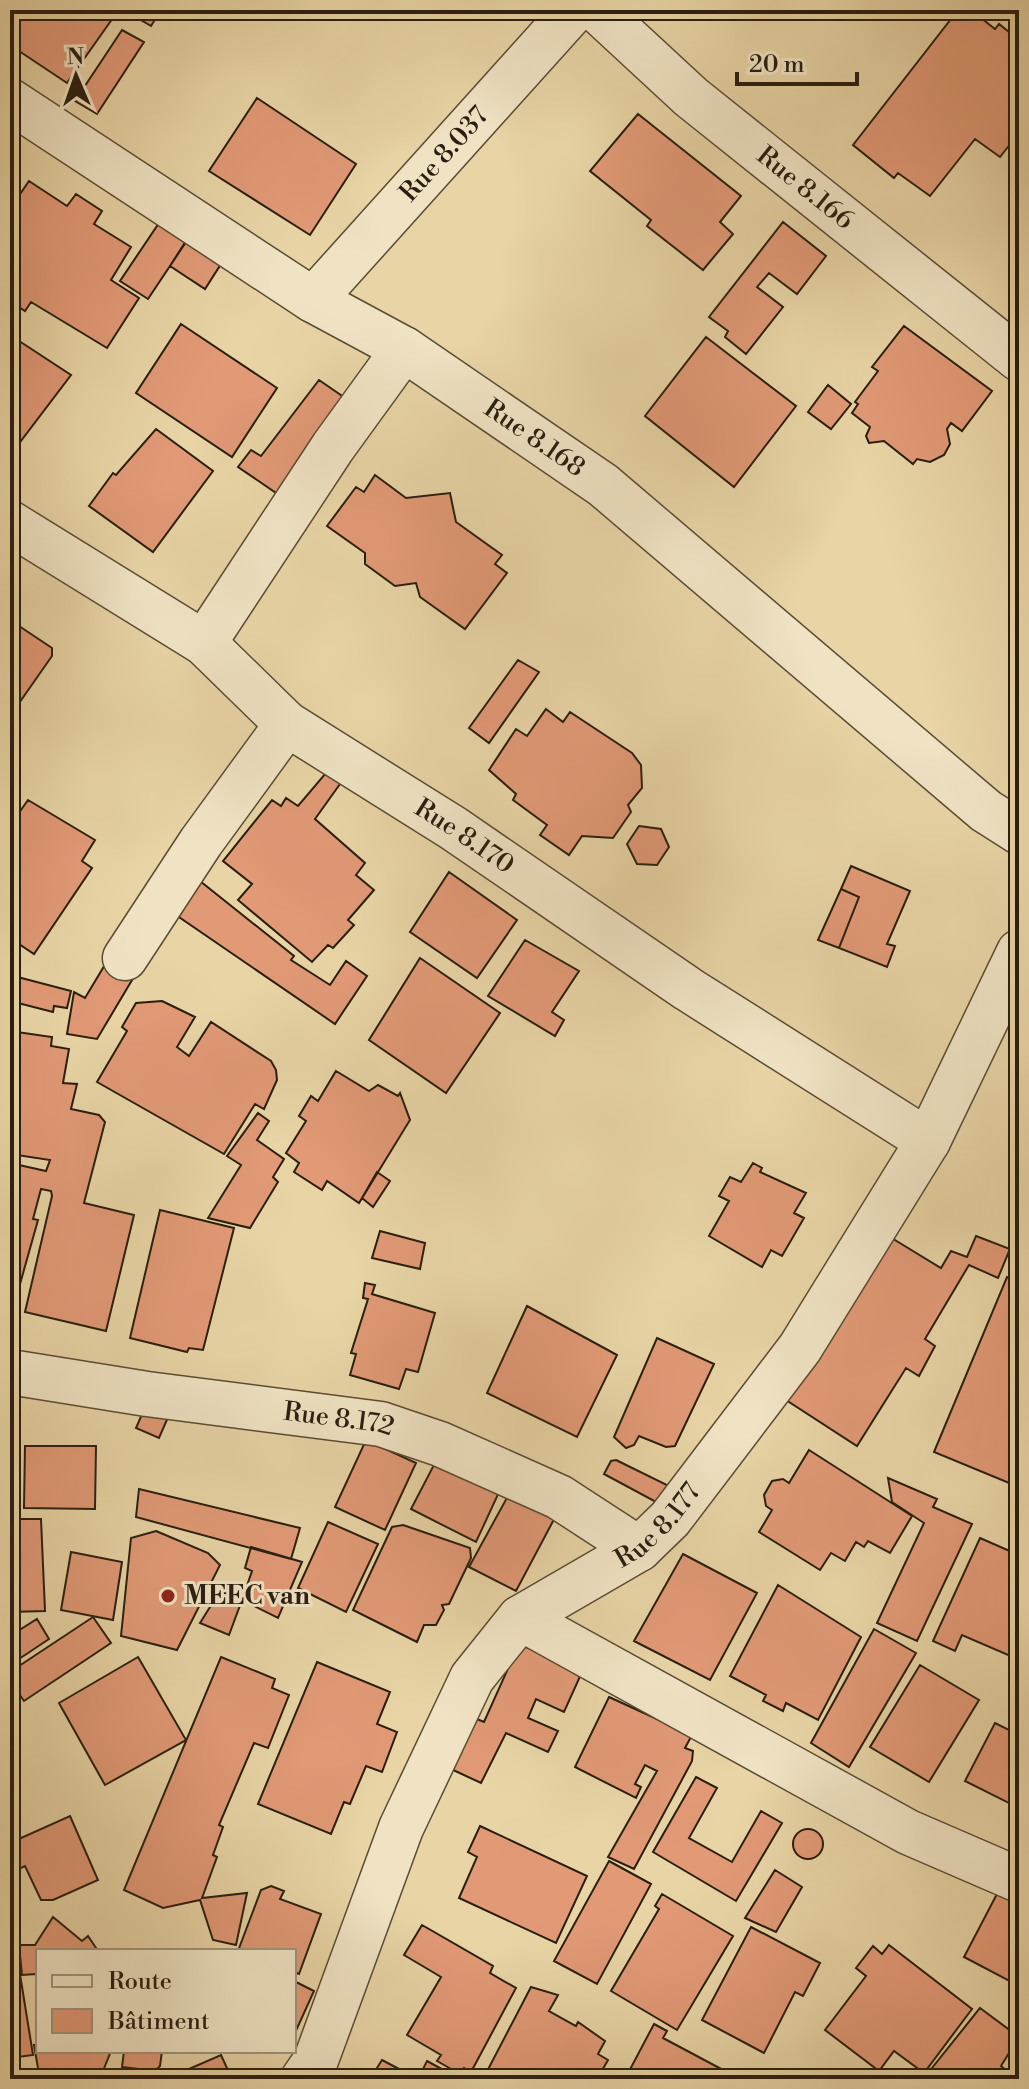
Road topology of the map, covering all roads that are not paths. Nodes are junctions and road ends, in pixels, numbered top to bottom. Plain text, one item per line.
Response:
1 (574, 10) edge
2 (597, 10) edge
3 (12, 107) edge
4 (313, 300) junction
5 (404, 349) junction
6 (1019, 359) edge
7 (10, 523) edge
8 (204, 643) junction
9 (287, 724) junction
10 (1019, 832) edge
11 (1019, 952) edge
12 (125, 958) dead end
13 (928, 1141) junction
14 (10, 1372) edge
15 (639, 1549) junction
16 (520, 1618) junction
17 (1019, 1880) edge
18 (303, 2079) edge

1 - 4 street, Rue 8.037
2 - 6 street, Rue 8.166
3 - 4 street, Rue 8.168
4 - 5 street, Rue 8.168
5 - 8 street
5 - 10 street, Rue 8.168
7 - 8 street, Rue 8.170
8 - 9 street, Rue 8.170
9 - 12 street
9 - 13 street, Rue 8.170
11 - 13 street, Rue 8.177
13 - 15 street, Rue 8.177
14 - 15 street, Rue 8.172
15 - 16 street, Rue 8.177
16 - 17 street
16 - 18 street, Rue 8.177

